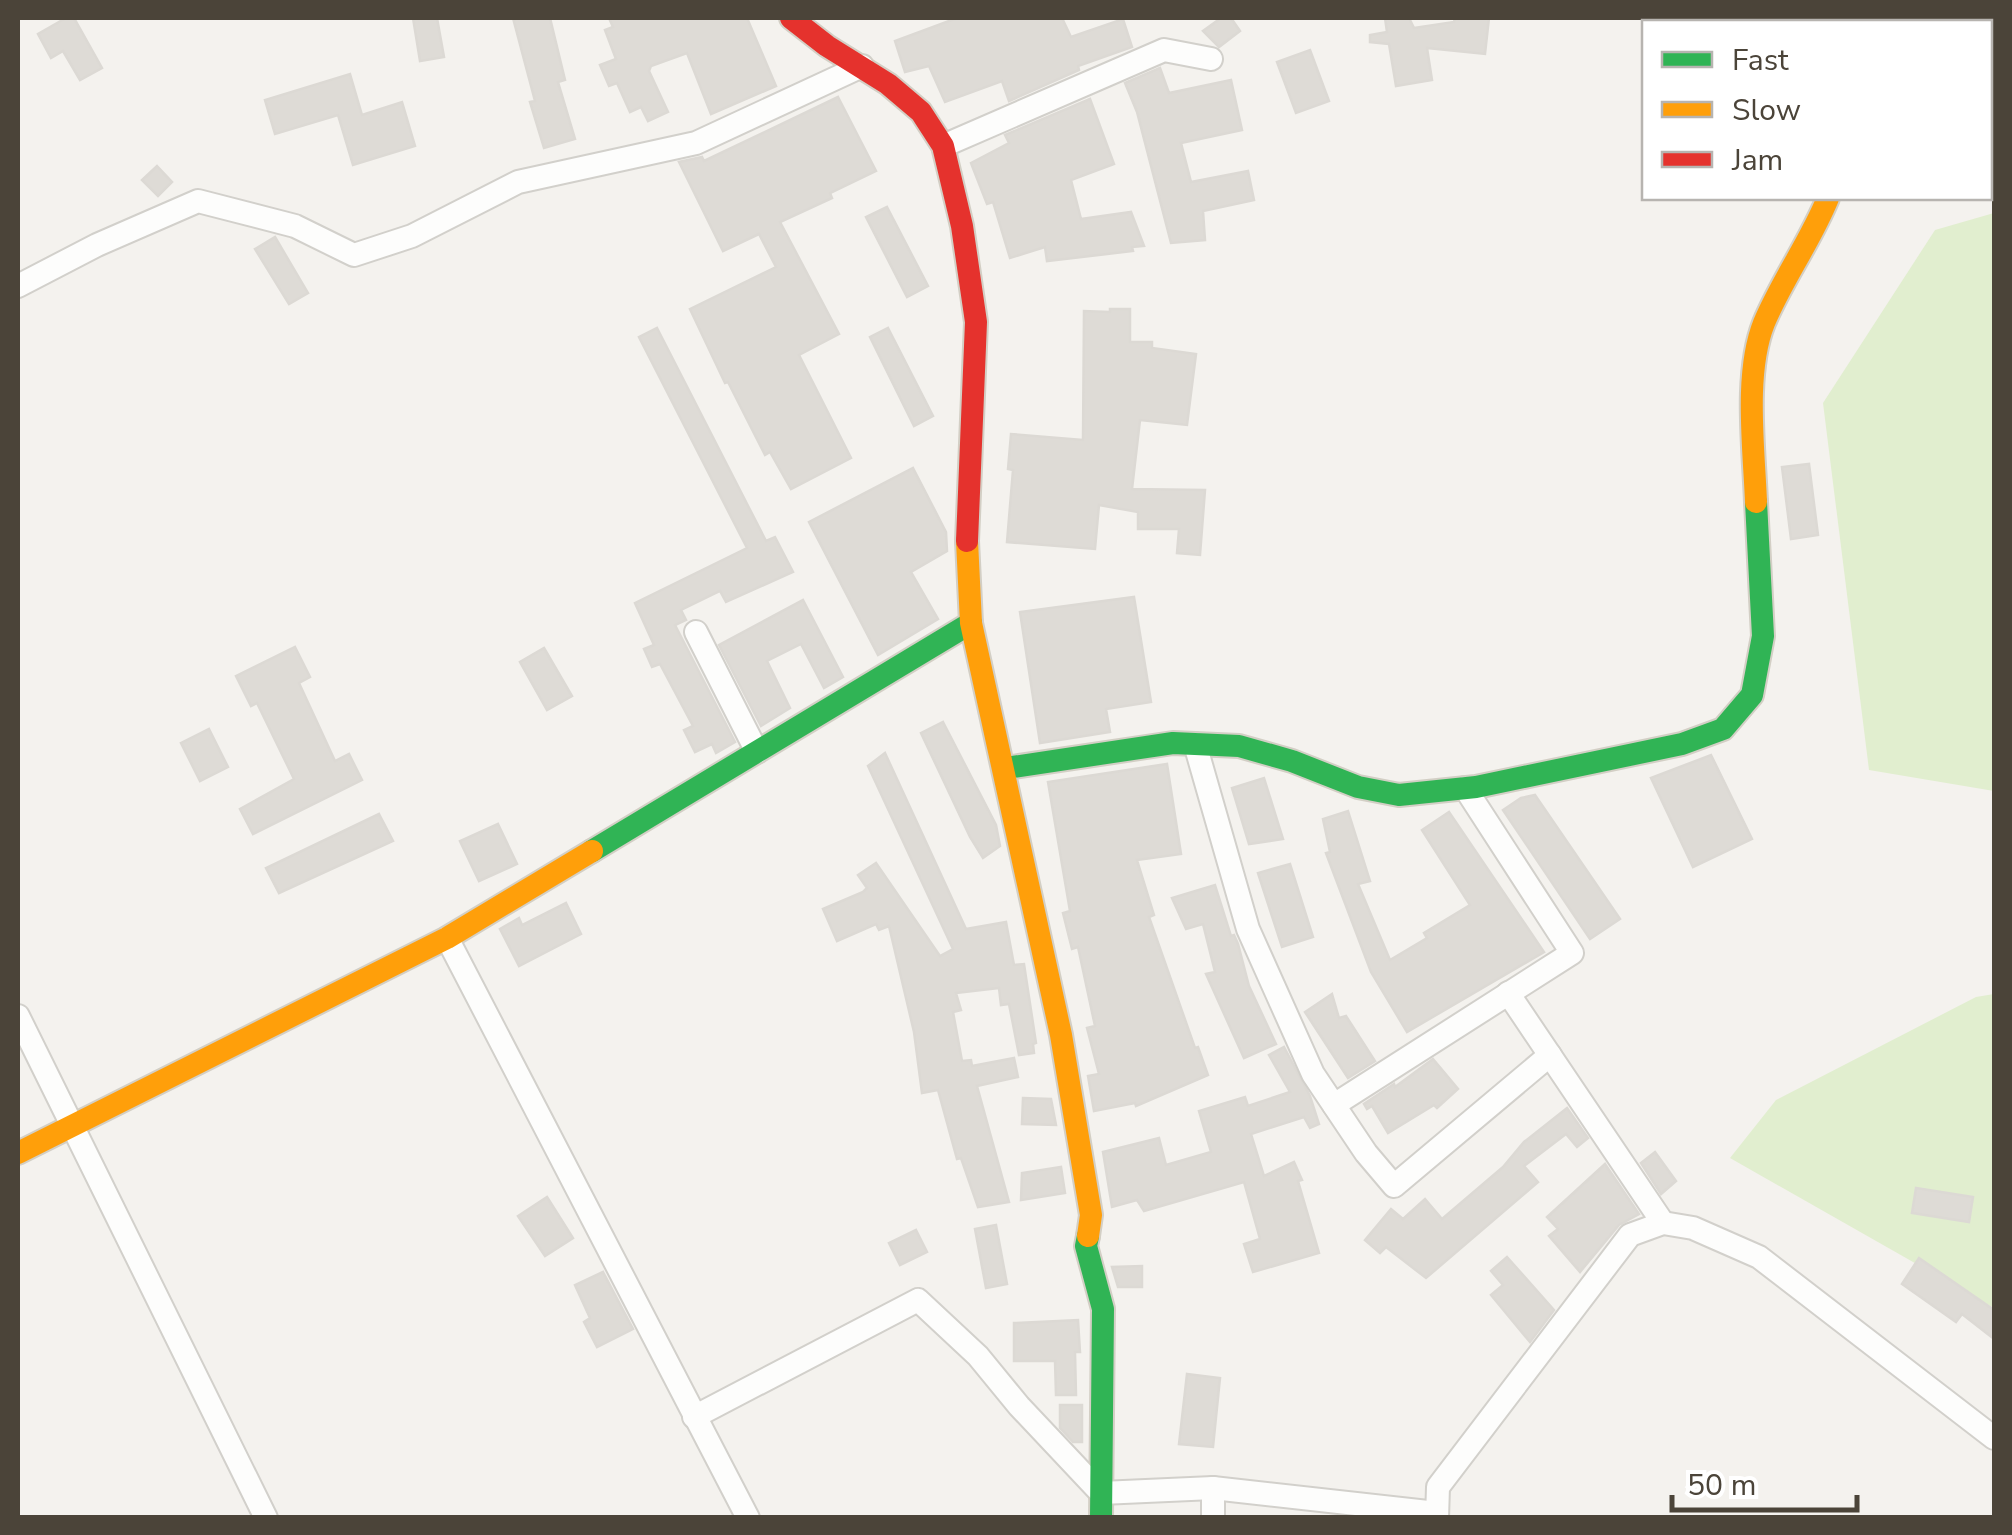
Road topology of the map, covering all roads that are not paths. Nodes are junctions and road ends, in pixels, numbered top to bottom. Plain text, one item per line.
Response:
1 (790, 18) edge
2 (1211, 59) dead end
3 (862, 66) junction
4 (943, 146) junction
5 (1827, 200) edge
6 (18, 286) edge
7 (972, 623) junction
8 (696, 632) dead end
9 (1195, 744) junction
10 (757, 752) junction
11 (1006, 768) junction
12 (1465, 788) junction
13 (448, 938) junction
14 (1508, 993) junction
15 (18, 1016) edge
16 (1550, 1055) junction
17 (1334, 1105) junction
18 (73, 1127) junction
19 (18, 1153) edge
20 (1663, 1224) junction
21 (694, 1417) junction
22 (1994, 1438) edge
23 (1213, 1488) junction
24 (1101, 1493) junction
25 (1291, 1507) edge
26 (1366, 1511) edge
27 (1437, 1515) edge
28 (266, 1518) edge
29 (748, 1518) edge
30 (1102, 1518) edge
31 (1214, 1518) edge

1 - 3 street
2 - 4 street
3 - 4 street
3 - 6 street
4 - 7 street
5 - 12 street
7 - 10 street
7 - 11 street
8 - 10 street
9 - 11 street
9 - 12 street
9 - 17 street
10 - 13 street
11 - 24 street
12 - 14 street
13 - 18 street
13 - 21 street
14 - 16 street
14 - 17 street
15 - 18 street
16 - 17 street
16 - 20 street
18 - 19 street
18 - 28 street
20 - 22 street
20 - 27 street
21 - 24 street
21 - 29 street
23 - 24 street
23 - 25 street
23 - 31 street
24 - 30 street
25 - 26 street
26 - 27 street

